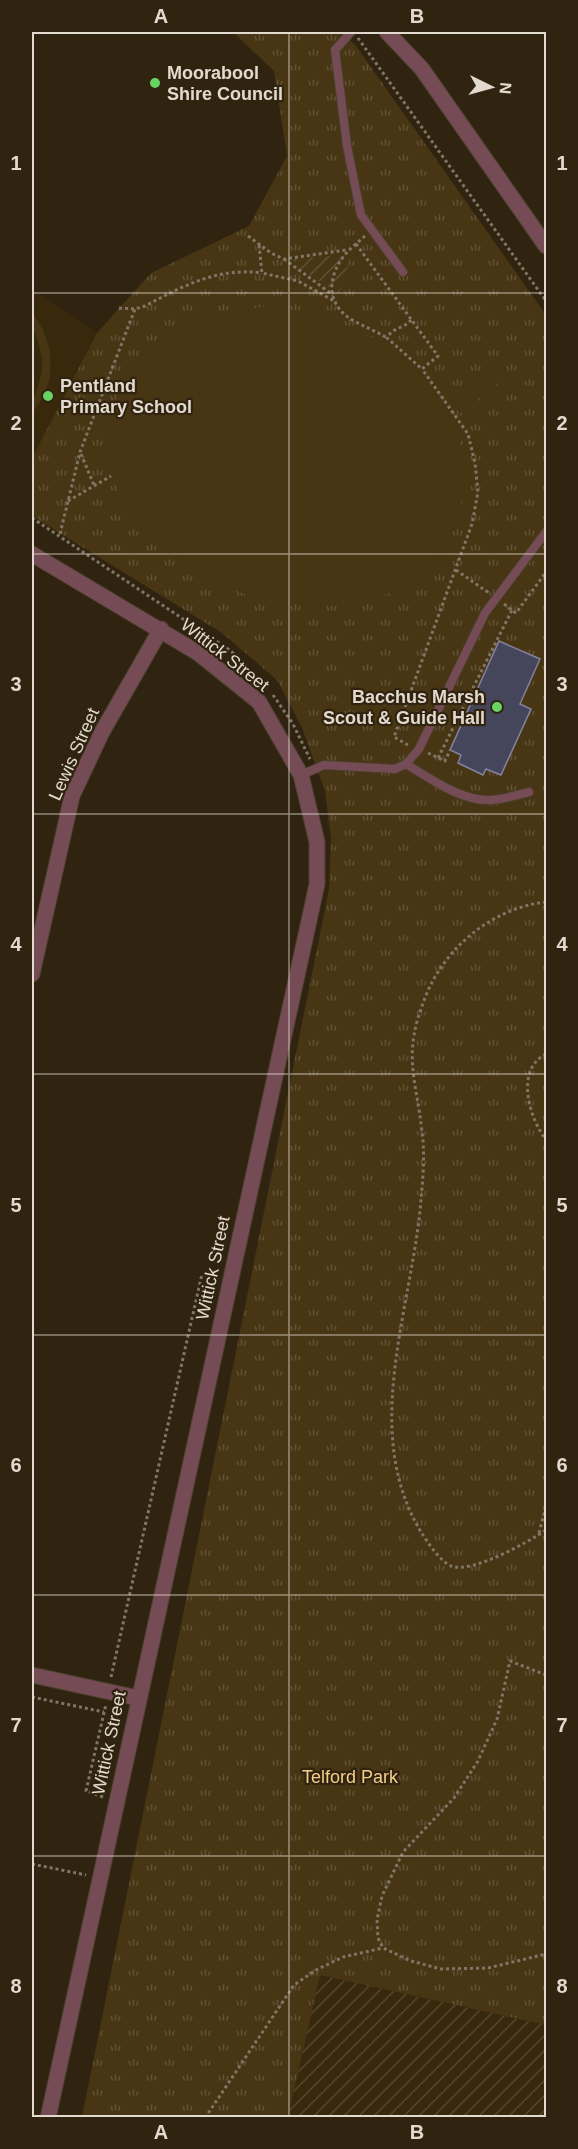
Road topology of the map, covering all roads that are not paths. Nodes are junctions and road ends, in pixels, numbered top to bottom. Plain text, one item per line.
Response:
1 (351, 32) edge
2 (387, 32) edge
3 (546, 246) edge
4 (403, 272) dead end
5 (546, 532) edge
6 (32, 554) edge
7 (161, 629) junction
8 (406, 764) junction
9 (301, 775) junction
10 (530, 792) dead end
11 (32, 974) edge
12 (32, 1675) edge
13 (138, 1698) junction
14 (48, 2118) edge

1 - 4 lane
2 - 3 street
5 - 8 lane
6 - 7 street, Wittick Street
7 - 9 street, Wittick Street
7 - 11 street, Lewis Street
8 - 9 lane
8 - 10 lane
9 - 13 street, Wittick Street
12 - 13 street
13 - 14 street, Wittick Street

